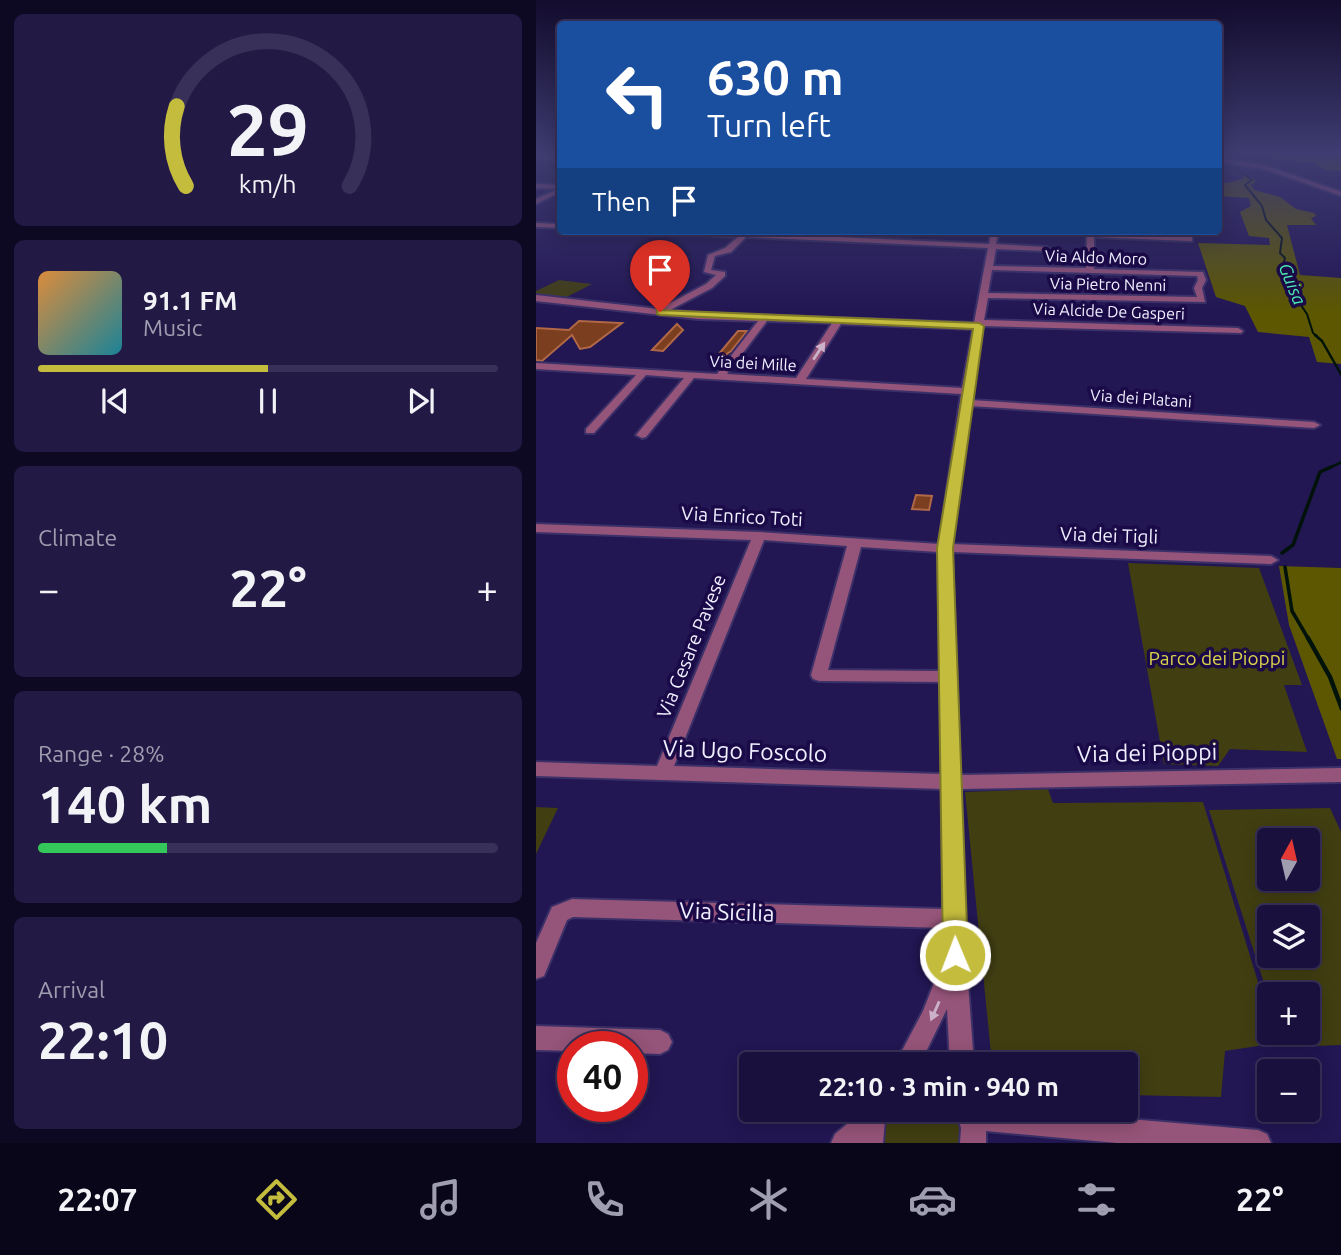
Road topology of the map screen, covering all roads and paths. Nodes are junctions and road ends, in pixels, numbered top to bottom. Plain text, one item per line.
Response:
1 (536, 225) edge
2 (557, 225) edge
3 (740, 235) edge
4 (775, 235) edge
5 (846, 235) edge
6 (995, 235) edge
7 (1090, 235) edge
8 (1140, 235) edge
9 (1189, 237) edge
10 (842, 239) junction
11 (994, 244) junction
12 (1046, 249) dead end
13 (991, 268) junction
14 (1090, 271) junction
15 (1200, 274) joint
16 (985, 295) junction
17 (536, 299) edge
18 (660, 312) junction
19 (765, 318) junction
20 (838, 321) junction
21 (979, 324) junction
22 (1238, 331) dead end
23 (536, 366) edge
24 (644, 372) junction
25 (691, 375) junction
26 (720, 377) junction
27 (799, 381) junction
28 (967, 397) junction
29 (1314, 425) dead end
30 (590, 431) dead end
31 (642, 435) dead end
32 (536, 527) edge
33 (759, 536) junction
34 (855, 542) junction
35 (945, 548) junction
36 (1272, 560) dead end
37 (949, 677) junction
38 (536, 769) edge
39 (663, 772) junction
40 (1342, 775) edge
41 (953, 782) junction
42 (955, 919) junction
43 (955, 955) junction
44 (536, 969) edge
45 (536, 1038) edge
46 (660, 1042) dead end
47 (914, 1052) edge
48 (961, 1052) edge
49 (970, 1122) edge
50 (1024, 1122) edge
51 (873, 1124) edge
52 (844, 1143) edge
53 (973, 1143) edge
54 (1258, 1143) edge

1 - 2 street
3 - 18 street
4 - 10 street
5 - 10 street
6 - 11 street
7 - 14 street
8 - 9 street
10 - 11 street
11 - 12 street
11 - 13 street
13 - 14 street, Via Aldo Moro
13 - 16 street
14 - 15 street, Via Aldo Moro
15 - 16 street, Via Pietro Nenni
16 - 21 street
17 - 18 street, Via Alcide De Gasperi
18 - 19 street, Via Alcide De Gasperi
19 - 20 street, Via Alcide De Gasperi
19 - 26 street
20 - 21 street, Via Alcide De Gasperi
27 -> 20 street
21 - 22 street, Via Alcide De Gasperi
21 - 28 street
23 - 24 street, Via dei Mille
24 - 25 street, Via dei Mille
24 - 30 street
25 - 26 street, Via dei Mille
25 - 31 street
26 - 27 street, Via dei Mille
27 - 28 street, Via dei Mille
28 - 29 street, Via dei Platani
28 - 35 street
32 - 33 street, Via Enrico Toti
33 - 34 street, Via Enrico Toti
33 - 39 street, Via Cesare Pavese
34 - 35 street, Via Enrico Toti
34 - 37 street
35 - 36 street, Via dei Tigli
35 - 37 street
37 - 41 street
38 - 39 street, Via Ugo Foscolo
39 - 41 street, Via Ugo Foscolo
40 - 41 street, Via dei Pioppi
41 - 42 street
42 - 43 street
42 - 44 street, Via Sicilia
43 -> 47 street
43 - 48 street
45 - 46 street
49 - 53 street
50 - 54 street
51 - 52 street

